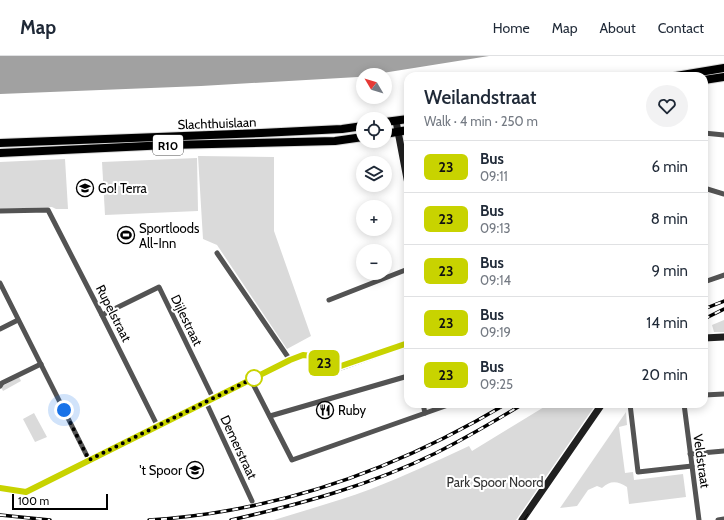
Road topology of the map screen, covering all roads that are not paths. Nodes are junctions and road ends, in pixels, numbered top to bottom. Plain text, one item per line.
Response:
1 (724, 68) edge
2 (700, 72) edge
3 (724, 77) edge
4 (708, 79) edge
5 (404, 120) edge
6 (392, 121) edge
7 (396, 121) junction
8 (356, 127) edge
9 (404, 131) edge
10 (398, 132) junction
11 (392, 133) edge
12 (708, 133) edge
13 (724, 134) edge
14 (356, 138) edge
15 (0, 143) edge
16 (0, 153) edge
17 (404, 163) edge
18 (708, 189) edge
19 (724, 194) edge
20 (0, 211) edge
21 (217, 253) dead end
22 (404, 272) edge
23 (724, 275) edge
24 (708, 281) edge
25 (0, 283) edge
26 (329, 300) dead end
27 (102, 315) junction
28 (18, 320) junction
29 (0, 329) edge
30 (724, 337) edge
31 (708, 338) edge
32 (404, 344) edge
33 (290, 360) junction
34 (41, 364) junction
35 (404, 377) edge
36 (251, 380) junction
37 (0, 386) edge
38 (724, 394) edge
39 (708, 395) edge
40 (213, 398) junction
41 (206, 402) junction
42 (423, 408) edge
43 (439, 408) edge
44 (599, 408) edge
45 (630, 408) edge
46 (684, 408) edge
47 (425, 413) junction
48 (270, 416) junction
49 (158, 427) junction
50 (724, 451) edge
51 (690, 454) junction
52 (89, 460) junction
53 (692, 466) junction
54 (0, 488) edge
55 (252, 501) dead end
56 (724, 519) edge
57 (522, 520) edge
58 (699, 520) edge
59 (718, 520) edge

1 - 2 main road
3 - 4 main road
5 - 7 main road
6 - 7 main road
7 - 10 street
8 - 15 main road, Slachthuislaan / R10
9 - 10 main road
10 - 11 main road
10 - 17 street
12 - 13 street
14 - 16 main road, Slachthuislaan / R10
18 - 19 street
20 - 27 street, Rupelstraat
21 - 33 street
22 - 26 street
23 - 24 street
25 - 28 street
27 - 40 street, Dijlestraat
27 - 49 street, Rupelstraat
28 - 29 street
28 - 34 street
30 - 31 street
32 - 33 street
33 - 36 street
34 - 37 street
34 - 52 street
35 - 48 street
36 - 40 street
36 - 48 street
38 - 39 street
40 - 41 street
41 - 49 street
41 - 55 street, Demerstraat
42 - 47 street
43 - 47 street
44 - 57 street
45 - 53 street
46 - 51 street, Veldstraat
47 - 48 street
49 - 52 street
50 - 51 street
51 - 53 street, Veldstraat
52 - 54 street
53 - 58 street, Veldstraat
56 - 59 street

